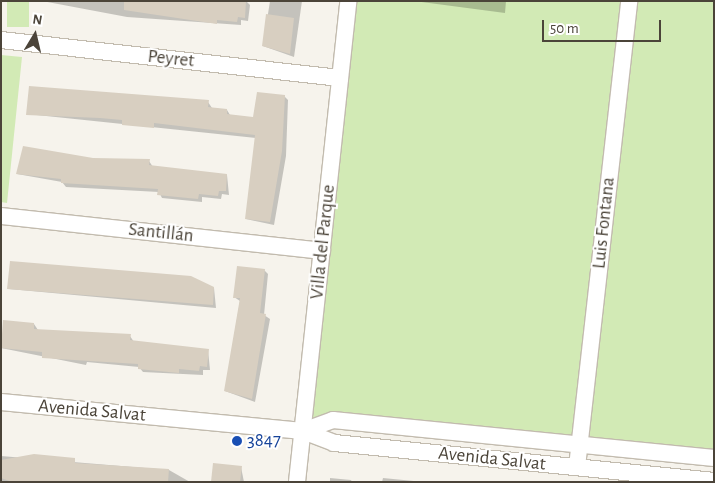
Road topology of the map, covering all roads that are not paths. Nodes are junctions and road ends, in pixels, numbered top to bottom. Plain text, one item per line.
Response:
1 (348, 1) edge
2 (629, 1) edge
3 (1, 40) edge
4 (340, 78) junction
5 (1, 216) edge
6 (322, 251) junction
7 (1, 402) edge
8 (302, 431) junction
9 (580, 445) junction
10 (714, 458) edge
11 (577, 467) junction
12 (714, 481) edge
13 (297, 482) edge

1 - 4 street, Villa del Parque
2 - 9 street, Luis Fontana
3 - 4 street, Peyret
4 - 6 street, Villa del Parque
5 - 6 street, Santillán
6 - 8 street, Villa del Parque
7 - 8 street, Avenida Salvat
8 - 9 street, Avenida Salvat
8 - 11 street, Avenida Salvat
8 - 13 street, Villa del Parque
9 - 10 street, Avenida Salvat
9 - 11 street, Luis Fontana
11 - 12 street, Avenida Salvat

